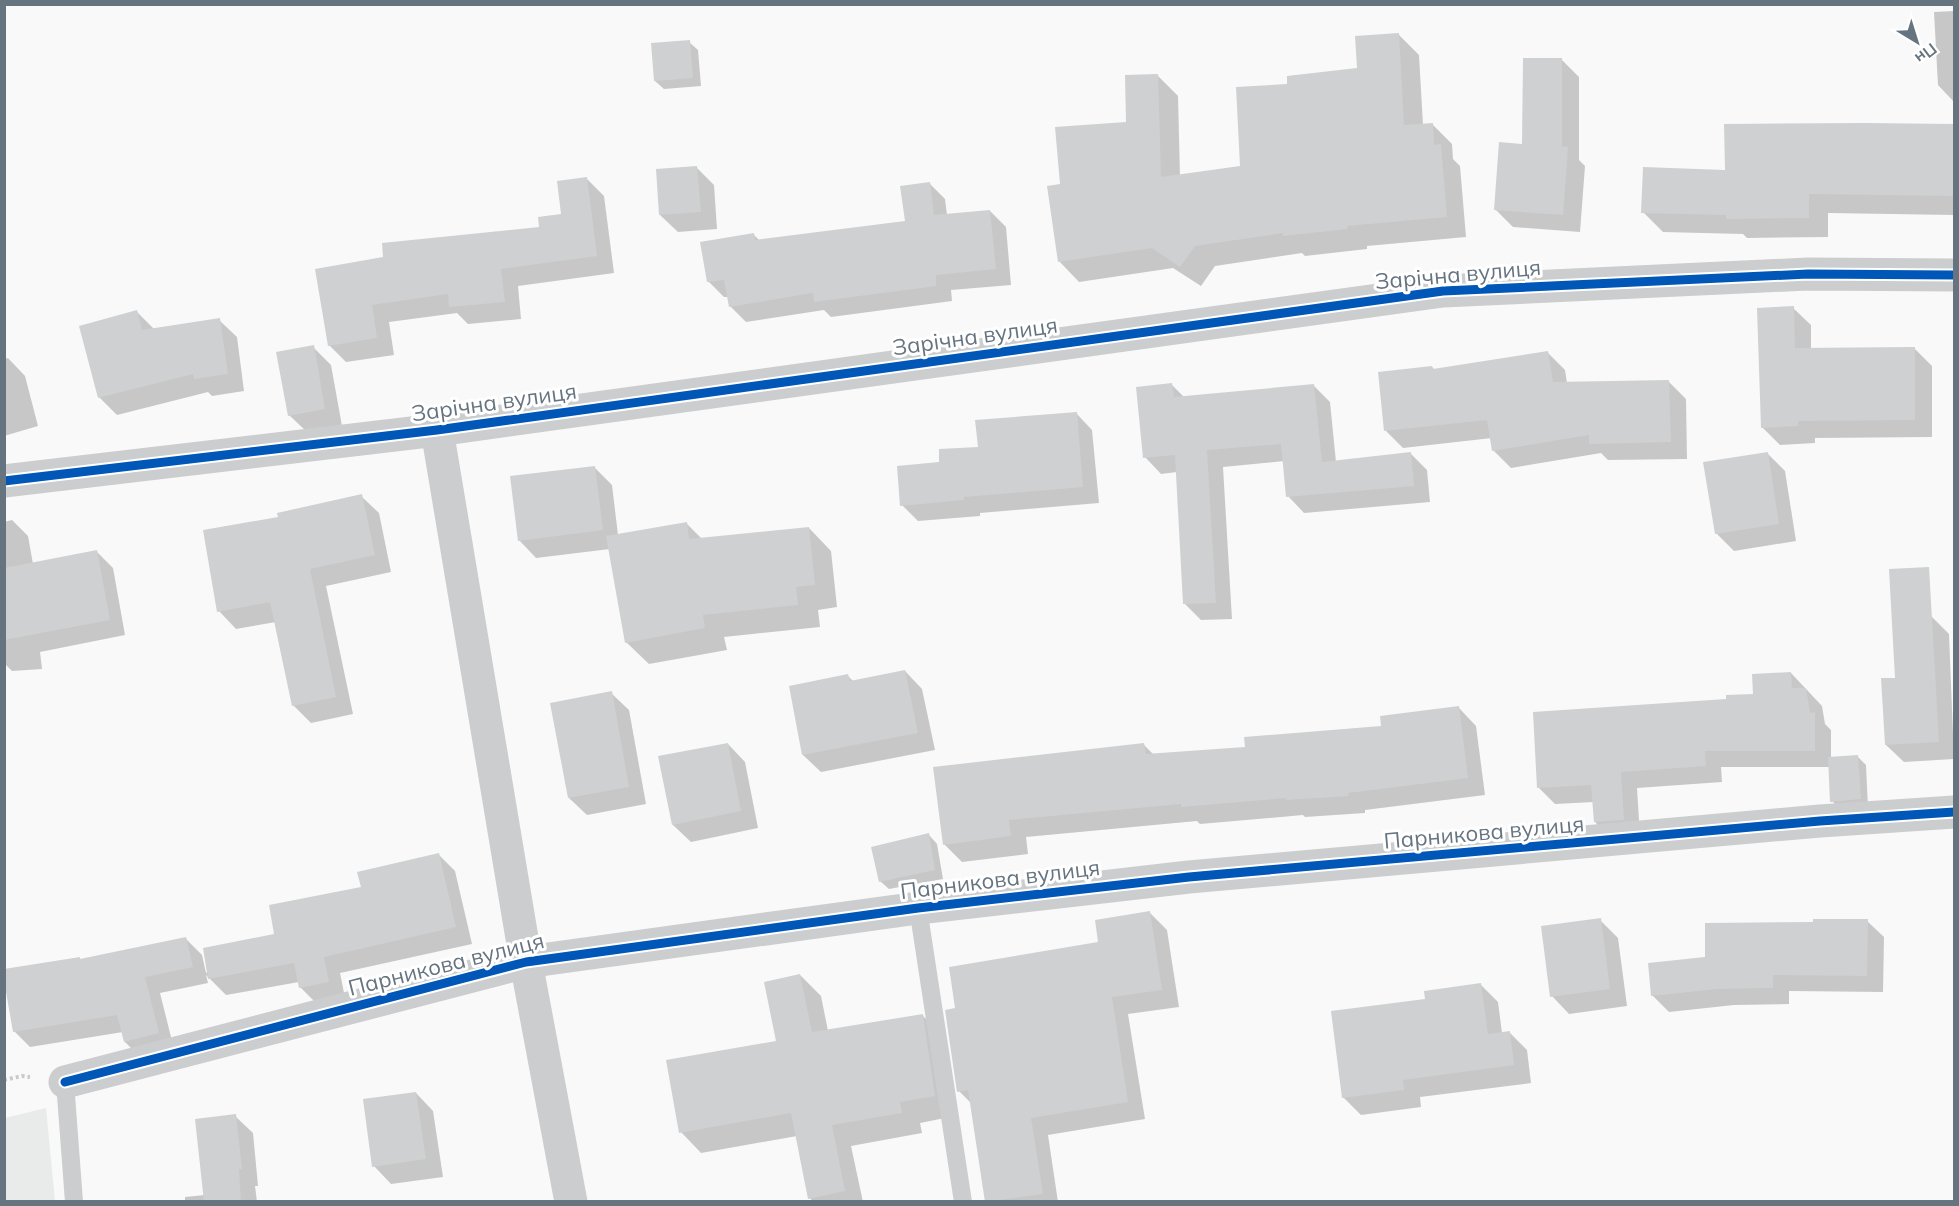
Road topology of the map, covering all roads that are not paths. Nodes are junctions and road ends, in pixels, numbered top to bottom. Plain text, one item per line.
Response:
1 (1954, 275) edge
2 (437, 430) junction
3 (4, 481) edge
4 (1954, 812) edge
5 (918, 908) junction
6 (526, 962) junction
7 (65, 1082) joint
8 (74, 1202) edge
9 (571, 1202) edge
10 (963, 1202) edge

1 - 2 street, Зарічна вулиця
2 - 3 street, Зарічна вулиця
2 - 6 street
4 - 5 street, Парникова вулиця
5 - 6 street, Парникова вулиця
5 - 10 lane
6 - 7 street, Парникова вулиця
6 - 9 street
7 - 8 lane

